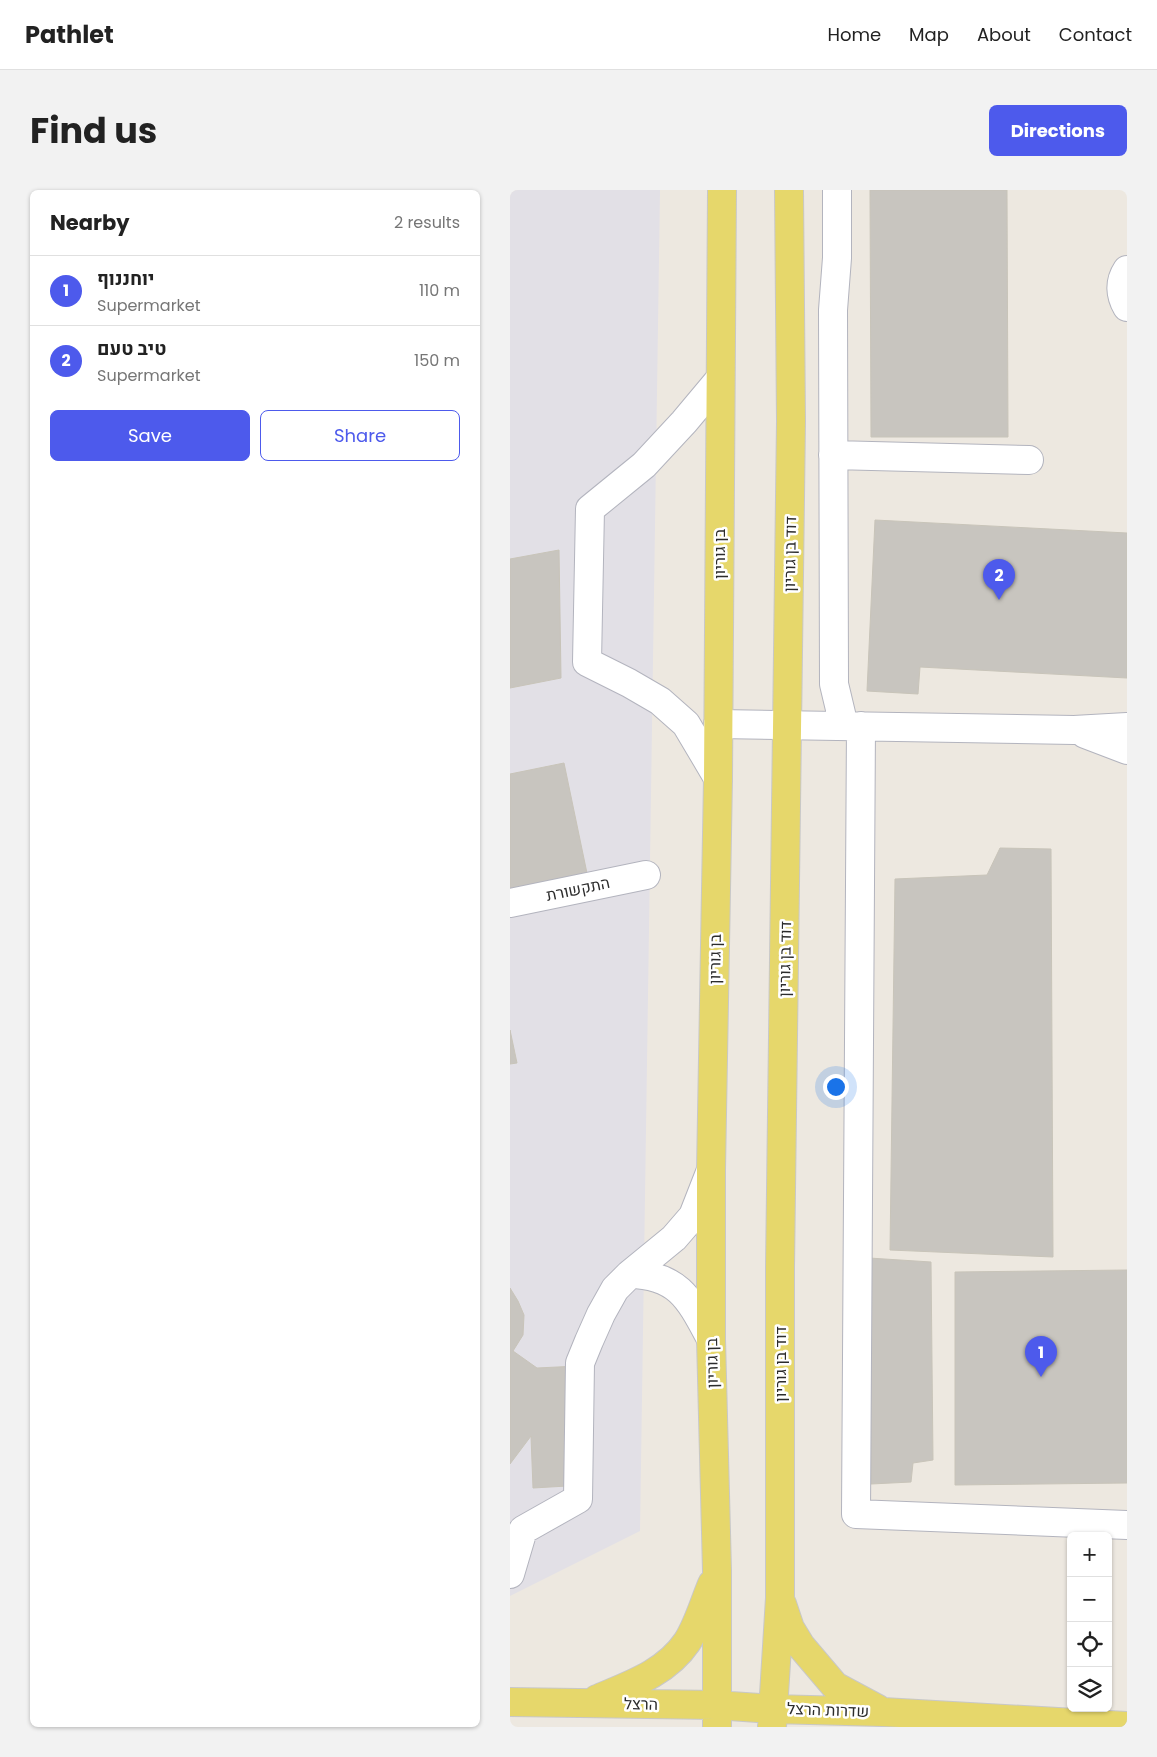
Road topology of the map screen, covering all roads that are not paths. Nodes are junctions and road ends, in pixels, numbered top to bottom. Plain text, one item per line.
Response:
1 (722, 190) edge
2 (789, 190) edge
3 (837, 190) edge
4 (1127, 270) edge
5 (1127, 307) edge
6 (720, 379) junction
7 (833, 456) junction
8 (1029, 460) dead end
9 (718, 724) junction
10 (788, 725) junction
11 (852, 726) junction
12 (1127, 727) edge
13 (1074, 730) junction
14 (1127, 750) edge
15 (718, 778) junction
16 (646, 875) dead end
17 (510, 903) edge
18 (711, 1170) junction
19 (630, 1274) junction
20 (711, 1339) junction
21 (1127, 1525) edge
22 (717, 1571) junction
23 (510, 1574) edge
24 (780, 1598) junction
25 (510, 1702) edge
26 (588, 1703) junction
27 (883, 1712) junction
28 (717, 1716) edge
29 (773, 1718) edge
30 (1127, 1726) edge

1 - 6 main road, בן גוריון
2 - 10 main road, דוד בן גוריון
3 - 7 street
4 - 5 street
6 - 9 main road, בן גוריון
6 - 15 street
7 - 8 street
7 - 11 street
9 - 10 street
9 - 15 main road, בן גוריון
10 - 11 street
10 - 24 main road, דוד בן גוריון
11 - 13 street
11 - 21 street
12 - 13 street
13 - 14 street
15 - 18 main road, בן גוריון
16 - 17 street, התקשורת
18 - 19 street
18 - 20 main road, בן גוריון
19 - 20 street
19 - 23 street
20 - 22 main road, בן גוריון
22 - 26 main road
22 - 28 main road, בן גוריון
24 - 27 main road
24 - 29 main road, דוד בן גוריון
25 - 26 main road, הרצל
26 - 28 main road, הרצל
27 - 29 main road, שדרות הרצל
27 - 30 main road
28 - 29 main road, הרצל

